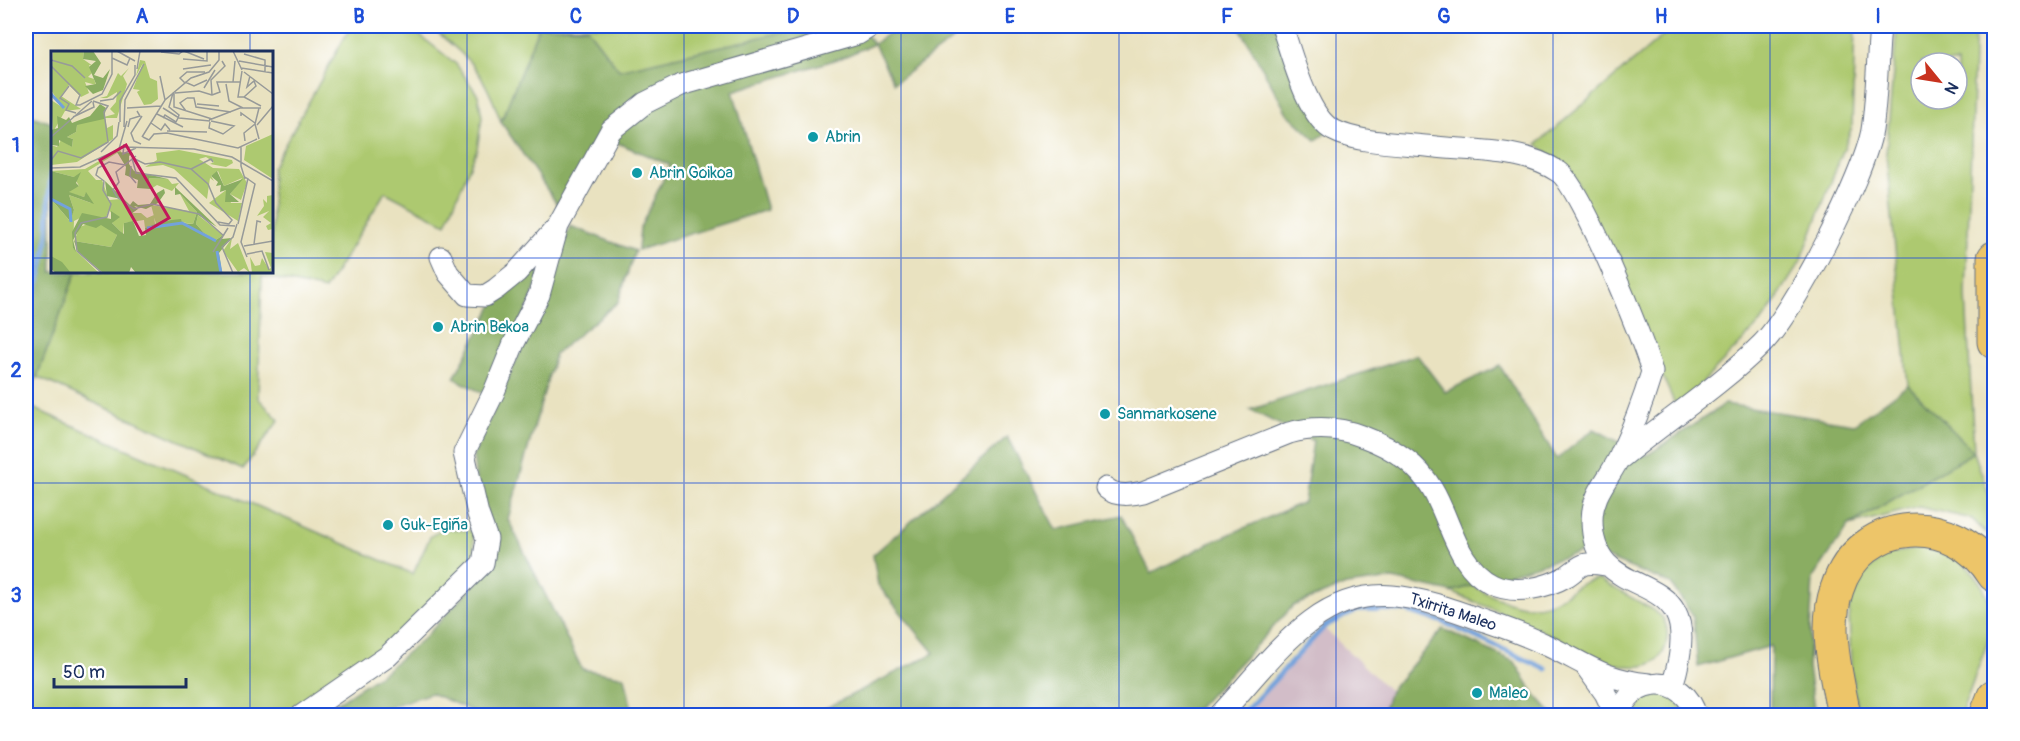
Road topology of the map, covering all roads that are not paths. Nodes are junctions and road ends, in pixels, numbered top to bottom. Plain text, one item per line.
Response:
1 (871, 26) edge
2 (1282, 26) edge
3 (1880, 26) edge
4 (558, 225) junction
5 (441, 257) dead end
6 (1995, 258) edge
7 (1995, 342) edge
8 (1618, 460) junction
9 (1106, 488) dead end
10 (1605, 565) junction
11 (1995, 575) edge
12 (1587, 668) junction
13 (1649, 684) junction
14 (1672, 686) junction
15 (1995, 696) edge
16 (301, 716) edge
17 (1219, 716) edge
18 (1617, 716) edge
19 (1696, 716) edge
20 (1844, 716) edge
21 (1986, 716) edge

1 - 4 street
2 - 8 street
3 - 8 street
4 - 5 street
4 - 16 street
6 - 7 highway
8 - 10 street
9 - 10 street
10 - 14 street
11 - 20 highway
12 - 13 street, Txirrita Maleo
12 - 17 street, Txirrita Maleo
12 - 18 street
13 - 14 street, Txirrita Maleo
13 - 18 street
14 - 19 street
15 - 21 highway

